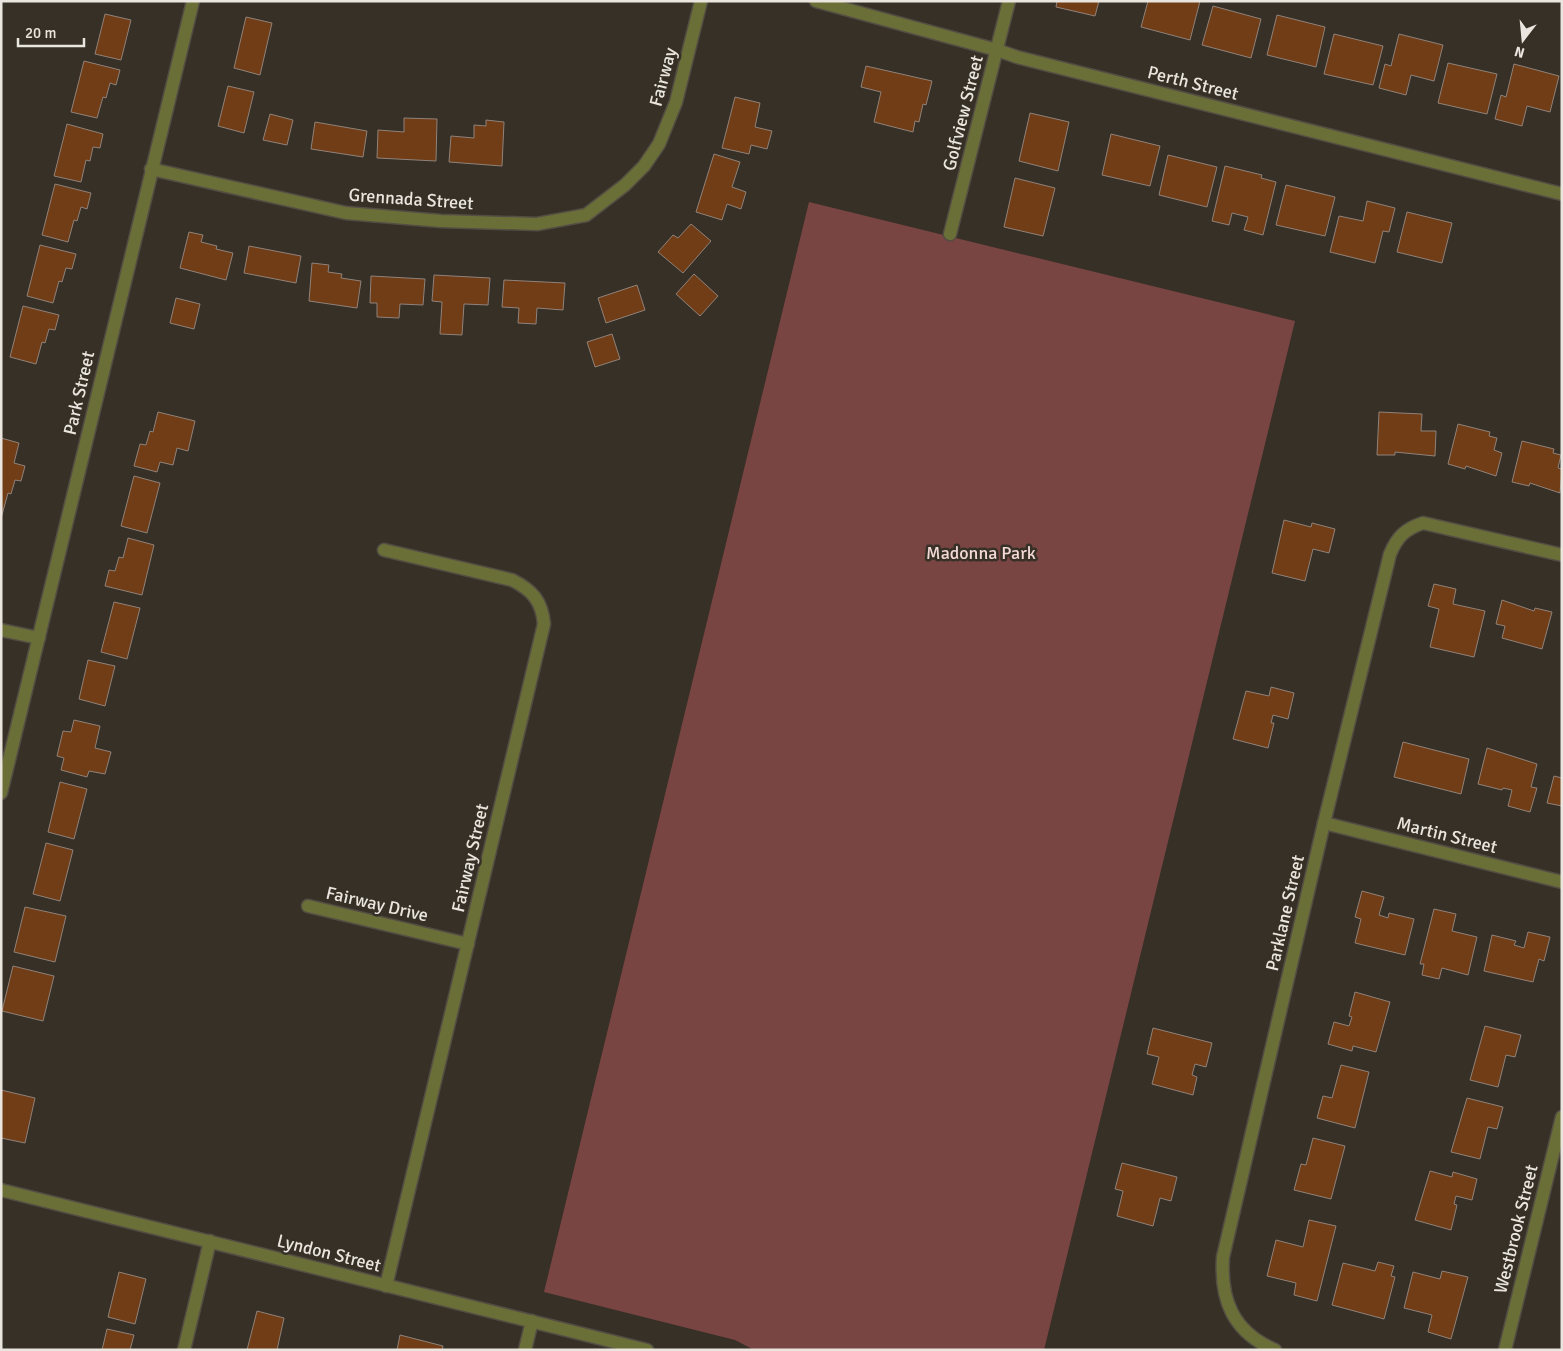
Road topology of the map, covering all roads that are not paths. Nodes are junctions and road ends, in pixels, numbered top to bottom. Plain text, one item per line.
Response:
1 (193, 1) edge
2 (700, 1) edge
3 (816, 1) edge
4 (1009, 1) edge
5 (997, 50) junction
6 (649, 158) joint
7 (151, 168) junction
8 (1562, 194) edge
9 (950, 234) dead end
10 (384, 550) dead end
11 (1562, 554) edge
12 (1, 630) edge
13 (39, 638) junction
14 (1, 792) edge
15 (1324, 823) junction
16 (1562, 882) edge
17 (308, 906) dead end
18 (468, 944) junction
19 (1562, 1117) edge
20 (1, 1190) edge
21 (210, 1241) junction
22 (386, 1286) junction
23 (532, 1321) junction
24 (184, 1350) edge
25 (525, 1350) edge
26 (647, 1350) edge
27 (1275, 1350) edge
28 (1505, 1350) edge

1 - 7 street, Park Street
2 - 6 street, Fairway
3 - 5 street, Perth Street
4 - 5 street, Golfview Street
5 - 8 street, Perth Street
5 - 9 street, Golfview Street
6 - 7 street, Grennada Street
7 - 13 street, Park Street
10 - 18 street, Fairway Street
11 - 15 street, Parklane Street
12 - 13 street
13 - 14 street, Park Street
15 - 16 street, Martin Street
15 - 27 street, Parklane Street
17 - 18 street, Fairway Drive
18 - 22 street, Fairway Street
19 - 28 street, Westbrook Street
20 - 21 street, Lyndon Street
21 - 22 street, Lyndon Street
21 - 24 street
22 - 23 street, Lyndon Street
23 - 25 street
23 - 26 street, Lyndon Street

